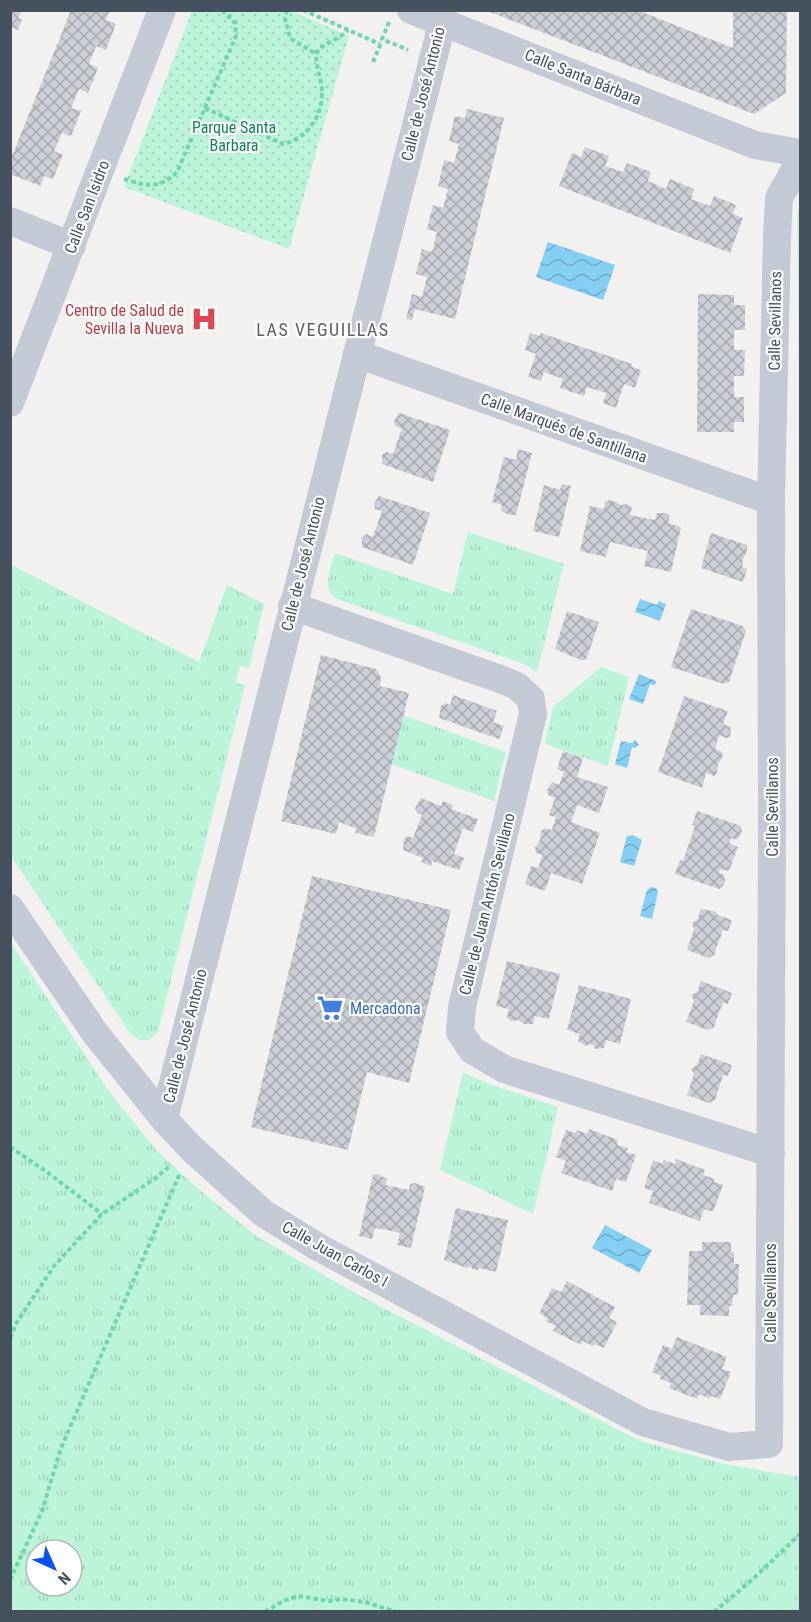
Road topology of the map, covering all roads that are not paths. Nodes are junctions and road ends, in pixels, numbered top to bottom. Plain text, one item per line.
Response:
1 (162, 10) edge
2 (400, 15) edge
3 (442, 16) edge
4 (798, 168) edge
5 (10, 221) edge
6 (72, 246) junction
7 (357, 354) junction
8 (10, 403) edge
9 (771, 501) junction
10 (292, 606) junction
11 (10, 909) edge
12 (164, 1119) junction
13 (771, 1152) junction
14 (769, 1444) joint

1 - 6 street, Calle San Isidro
2 - 3 street, Calle Santa Bárbara
3 - 4 street, Calle Santa Bárbara
3 - 7 street, Calle de José Antonio
4 - 9 street, Calle Sevillanos
5 - 6 street
6 - 8 street, Calle San Isidro
7 - 9 street, Calle Marqués de Santillana
7 - 10 street, Calle de José Antonio
9 - 13 street, Calle Sevillanos
10 - 12 street, Calle de José Antonio
10 - 13 street, Calle de Juan Antón Sevillano
11 - 12 street, Calle Juan Carlos I
12 - 14 street, Calle Juan Carlos I
13 - 14 street, Calle Sevillanos

